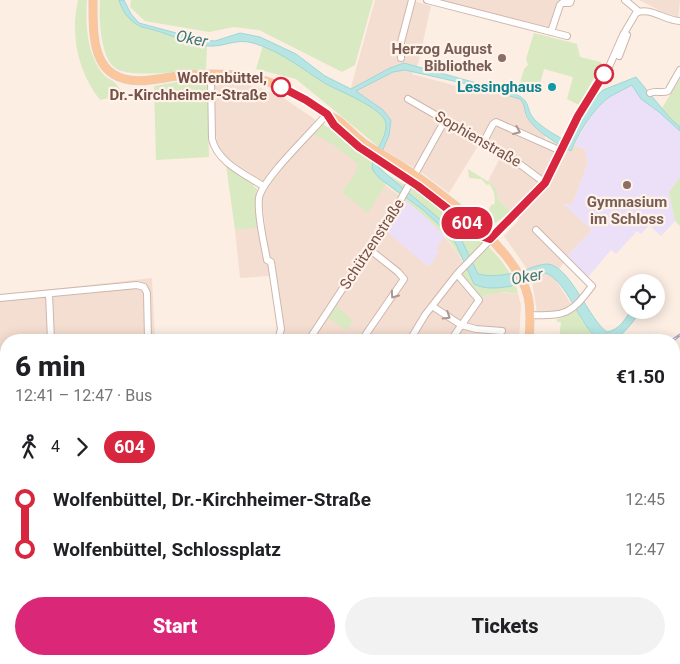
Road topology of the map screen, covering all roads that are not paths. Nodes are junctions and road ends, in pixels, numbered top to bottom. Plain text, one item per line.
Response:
1 (93, 0) edge
2 (412, 0) edge
3 (427, 0) edge
4 (572, 0) edge
5 (625, 0) edge
6 (638, 11) junction
7 (680, 21) edge
8 (551, 32) junction
9 (567, 36) dead end
10 (401, 58) dead end
11 (680, 70) edge
12 (211, 79) dead end
13 (650, 93) dead end
14 (408, 99) dead end
15 (327, 114) junction
16 (445, 120) junction
17 (483, 143) junction
18 (562, 149) junction
19 (414, 178) junction
20 (545, 183) junction
21 (263, 186) junction
22 (536, 230) dead end
23 (490, 239) junction
24 (369, 249) junction
25 (457, 274) junction
26 (49, 294) junction
27 (0, 298) edge
28 (432, 306) junction
29 (531, 315) junction
30 (462, 325) junction
31 (502, 331) dead end
32 (51, 334) edge
33 (148, 334) edge
34 (280, 334) edge
35 (313, 334) edge
36 (366, 334) edge
37 (413, 334) edge
38 (455, 334) edge
39 (529, 334) edge

1 - 15 main road
2 - 10 street
3 - 8 street
4 - 8 street
5 - 6 street
6 - 7 street
6 - 18 street
8 - 9 street
11 - 13 street
12 - 21 street
14 - 16 street, Sophienstraße
15 - 19 main road
15 - 21 street
16 - 17 street, Sophienstraße
16 - 19 street, Schützenstraße
17 -> 18 street
17 - 20 street, Sophienstraße
18 - 20 street
19 - 23 main road
19 - 24 street, Schützenstraße
20 - 23 street
21 - 34 street
22 - 29 street
23 - 25 street
23 - 29 main road
24 - 35 street, Schützenstraße
24 -> 36 street
25 - 28 street
25 - 30 street
26 - 27 street
26 - 32 street
26 - 33 street
28 -> 30 street
28 - 37 street
29 - 39 main road
30 - 31 street
30 - 38 street

